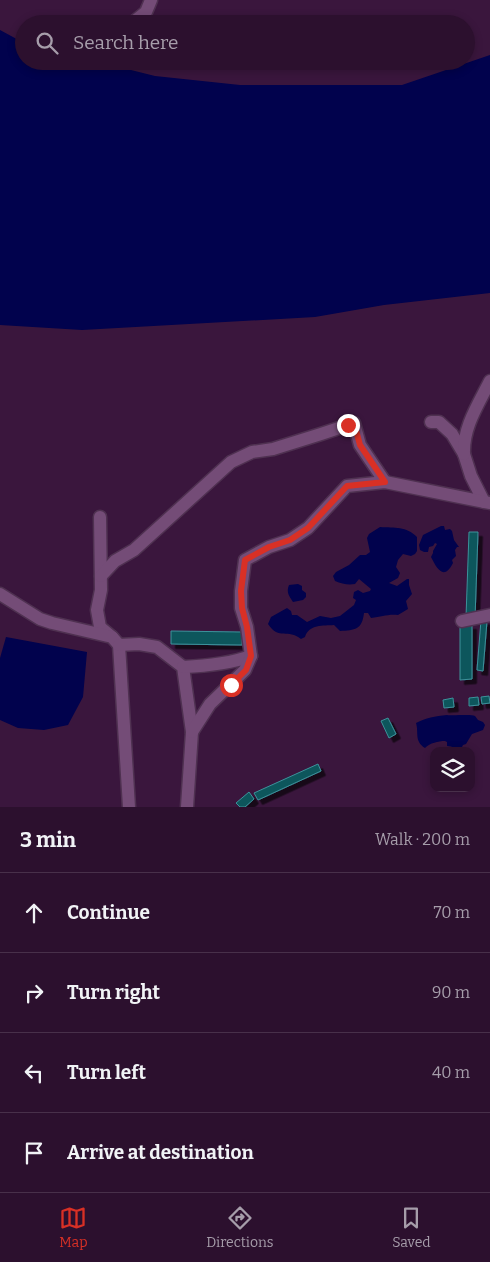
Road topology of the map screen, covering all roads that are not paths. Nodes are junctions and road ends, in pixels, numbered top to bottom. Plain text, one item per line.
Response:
1 (151, 0) edge
2 (142, 15) edge
3 (490, 381) edge
4 (431, 422) dead end
5 (464, 454) junction
6 (385, 482) junction
7 (487, 502) edge
8 (100, 517) dead end
9 (101, 576) junction
10 (0, 594) edge
11 (490, 615) edge
12 (462, 622) dead end
13 (116, 641) junction
14 (251, 656) junction
15 (183, 667) junction
16 (192, 732) junction
17 (129, 807) edge
18 (187, 807) edge

1 - 2 street
3 - 5 street
4 - 5 street
5 - 7 street
6 - 7 street
6 - 9 street
6 - 14 street
8 - 9 street
9 - 13 street
10 - 13 street
11 - 12 street
13 - 15 street
13 - 17 street
14 - 15 street
14 - 16 street
15 - 16 street
16 - 18 street

